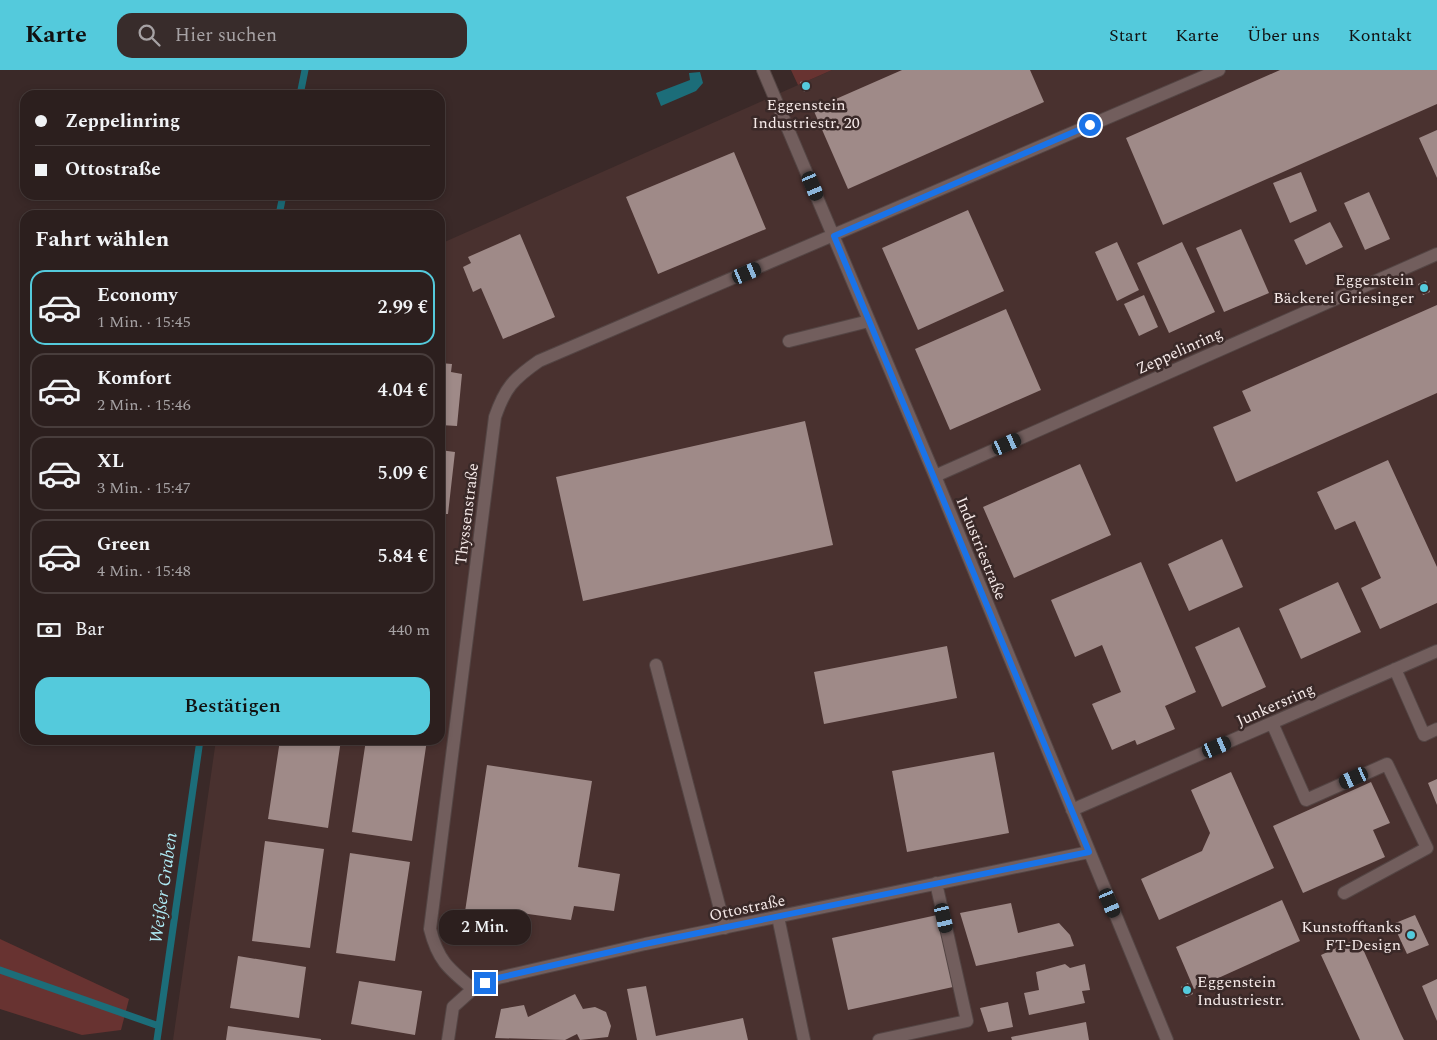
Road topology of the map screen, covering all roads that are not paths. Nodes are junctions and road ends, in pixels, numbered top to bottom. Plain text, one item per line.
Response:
1 (764, 70) edge
2 (1219, 70) edge
3 (834, 236) junction
4 (1437, 254) edge
5 (869, 321) junction
6 (789, 341) dead end
7 (935, 476) junction
8 (1437, 651) edge
9 (656, 665) dead end
10 (1395, 669) junction
11 (1272, 723) junction
12 (1437, 729) edge
13 (1072, 810) junction
14 (1089, 852) junction
15 (936, 883) junction
16 (1344, 893) dead end
17 (778, 917) junction
18 (725, 928) junction
19 (473, 989) junction
20 (448, 1040) edge
21 (804, 1040) edge
22 (879, 1040) edge
23 (1167, 1040) edge

1 - 3 street, Industriestraße
2 - 3 street
3 - 5 street, Industriestraße
3 - 19 street, Thyssenstraße
4 - 7 street, Zeppelinring
5 - 6 street
5 - 7 street, Industriestraße
7 - 13 street, Industriestraße
8 - 10 street, Junkersring
9 - 18 street
10 - 11 street, Junkersring
10 - 12 street
11 - 13 street, Junkersring
11 - 16 street
13 - 14 street, Industriestraße
14 - 15 street, Ottostraße
14 - 23 street, Industriestraße
15 - 17 street, Ottostraße
15 - 22 street
17 - 18 street, Ottostraße
17 - 21 street
18 - 19 street, Ottostraße
19 - 20 street, Ottostraße

